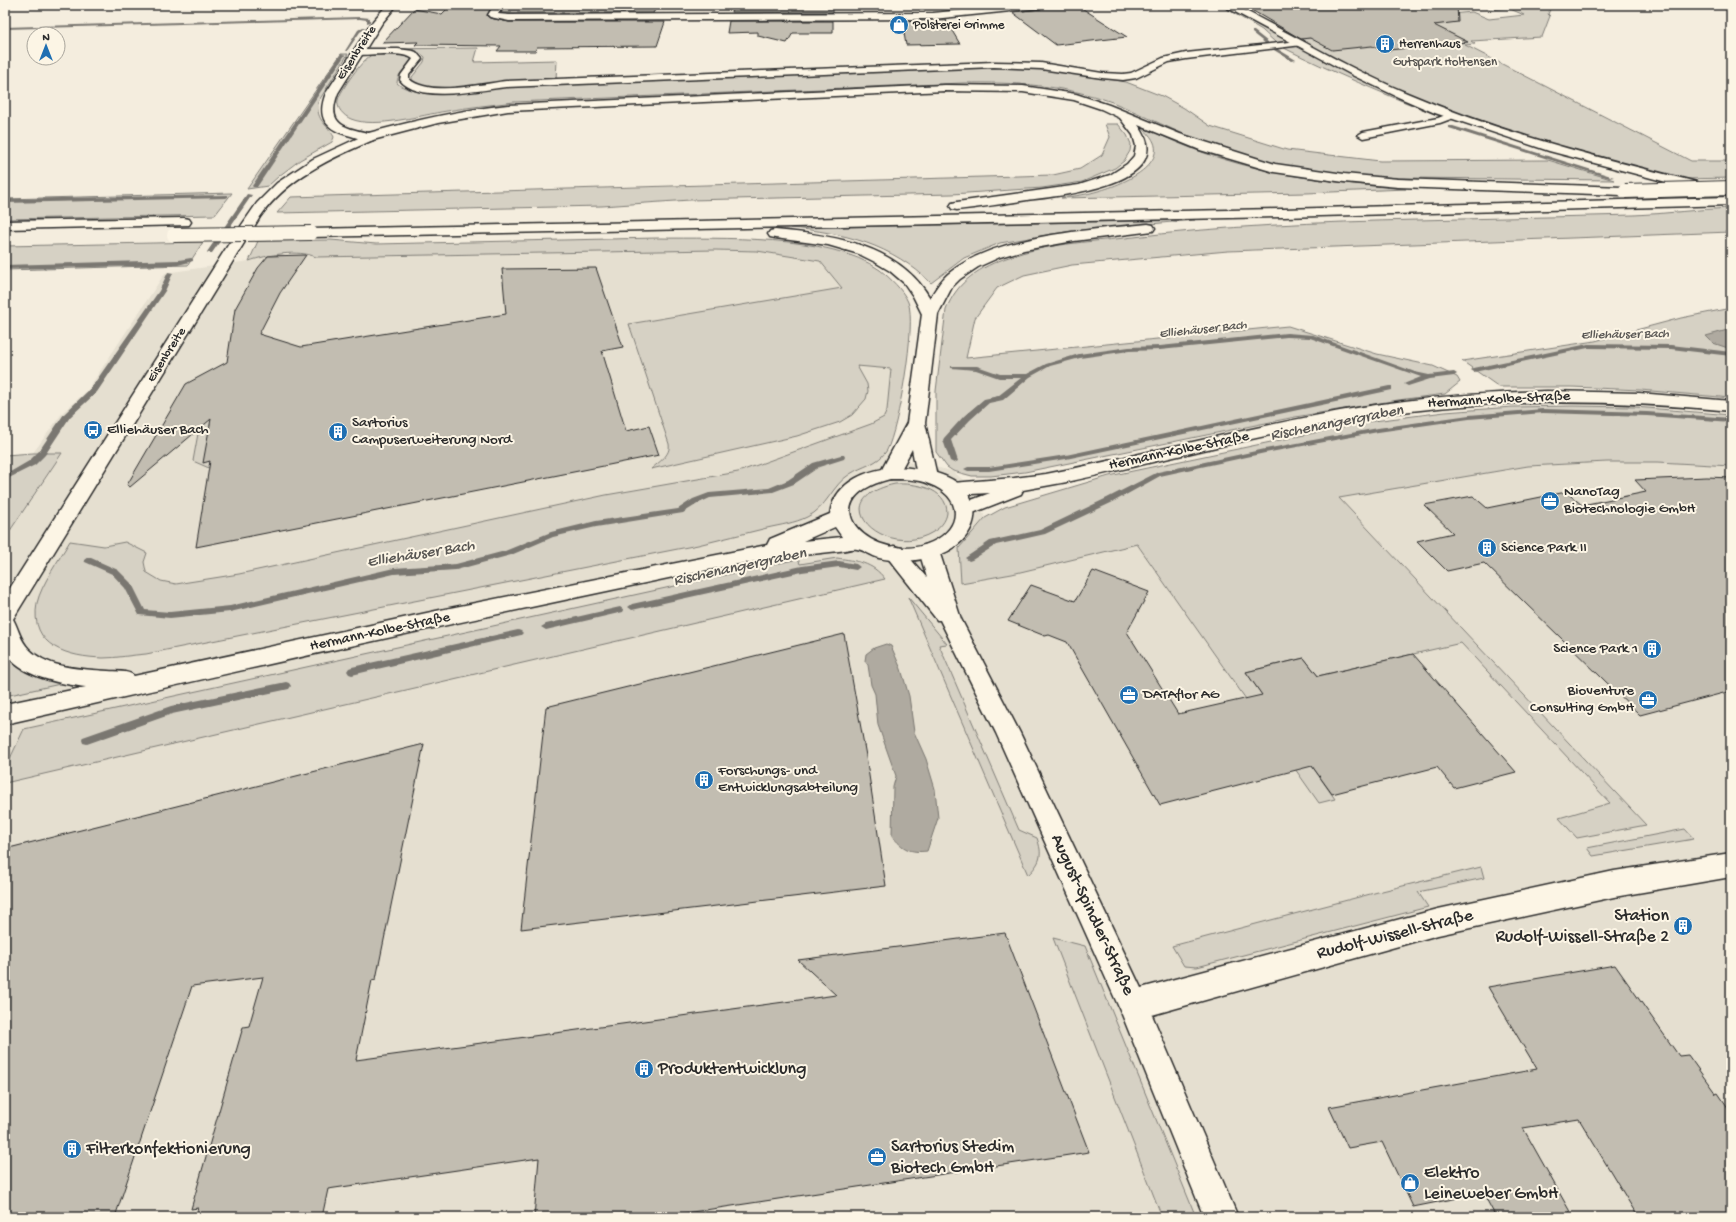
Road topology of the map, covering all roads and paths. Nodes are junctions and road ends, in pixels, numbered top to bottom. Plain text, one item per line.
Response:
1 (392, 5) edge
2 (500, 5) edge
3 (666, 5) edge
4 (1037, 5) edge
5 (1227, 5) edge
6 (662, 17) junction
7 (1299, 43) junction
8 (358, 52) junction
9 (1453, 115) junction
10 (1125, 116) junction
11 (1363, 135) dead end
12 (369, 137) junction
13 (1731, 188) edge
14 (1625, 192) junction
15 (1731, 195) edge
16 (1731, 201) edge
17 (1156, 203) dead end
18 (1068, 204) dead end
19 (941, 206) dead end
20 (957, 206) junction
21 (1283, 212) junction
22 (271, 220) dead end
23 (200, 221) dead end
24 (231, 221) dead end
25 (680, 224) junction
26 (5, 225) edge
27 (104, 237) dead end
28 (930, 314) junction
29 (1731, 406) edge
30 (916, 423) junction
31 (890, 473) junction
32 (927, 476) junction
33 (1034, 482) junction
34 (952, 489) junction
35 (965, 510) junction
36 (840, 517) junction
37 (859, 542) junction
38 (929, 551) junction
39 (756, 553) junction
40 (894, 553) junction
41 (5, 614) edge
42 (950, 619) junction
43 (5, 626) edge
44 (148, 683) junction
45 (5, 714) edge
46 (1731, 864) edge
47 (1133, 1005) junction
48 (1221, 1217) edge

1 - 8 main road, Eisenbreite
2 - 6 main road
3 - 6 main road
4 - 6 main road
5 - 7 main road
7 - 8 lane
7 - 9 main road
8 - 12 main road, Eisenbreite
9 - 11 lane
9 - 15 main road
10 - 12 main road
10 - 14 main road
10 - 20 main road
12 - 41 main road, Eisenbreite
13 - 14 main road, bridge
14 - 17 main road
16 - 21 main road
18 - 20 main road
19 - 20 main road
21 - 25 main road
21 - 28 main road
22 - 24 main road
23 - 26 main road
25 - 27 main road, bridge
25 - 28 main road
28 - 30 main road
29 - 33 main road, Hermann-Kolbe-Straße
30 - 31 main road
30 - 32 main road
31 - 32 main road
31 - 36 main road
32 - 34 main road
33 - 34 main road, Hermann-Kolbe-Straße
33 - 35 main road, Hermann-Kolbe-Straße
34 - 35 main road
35 - 38 main road
36 - 37 main road
36 - 39 main road, Hermann-Kolbe-Straße
37 - 39 main road, Hermann-Kolbe-Straße
37 - 40 main road
38 - 40 main road
38 - 42 main road, August-Spindler-Straße
39 - 44 main road, Hermann-Kolbe-Straße
40 - 42 main road, August-Spindler-Straße
42 - 47 main road, August-Spindler-Straße
43 - 44 main road
44 - 45 main road, Hermann-Kolbe-Straße
46 - 47 main road, Rudolf-Wissell-Straße
47 - 48 main road, August-Spindler-Straße

